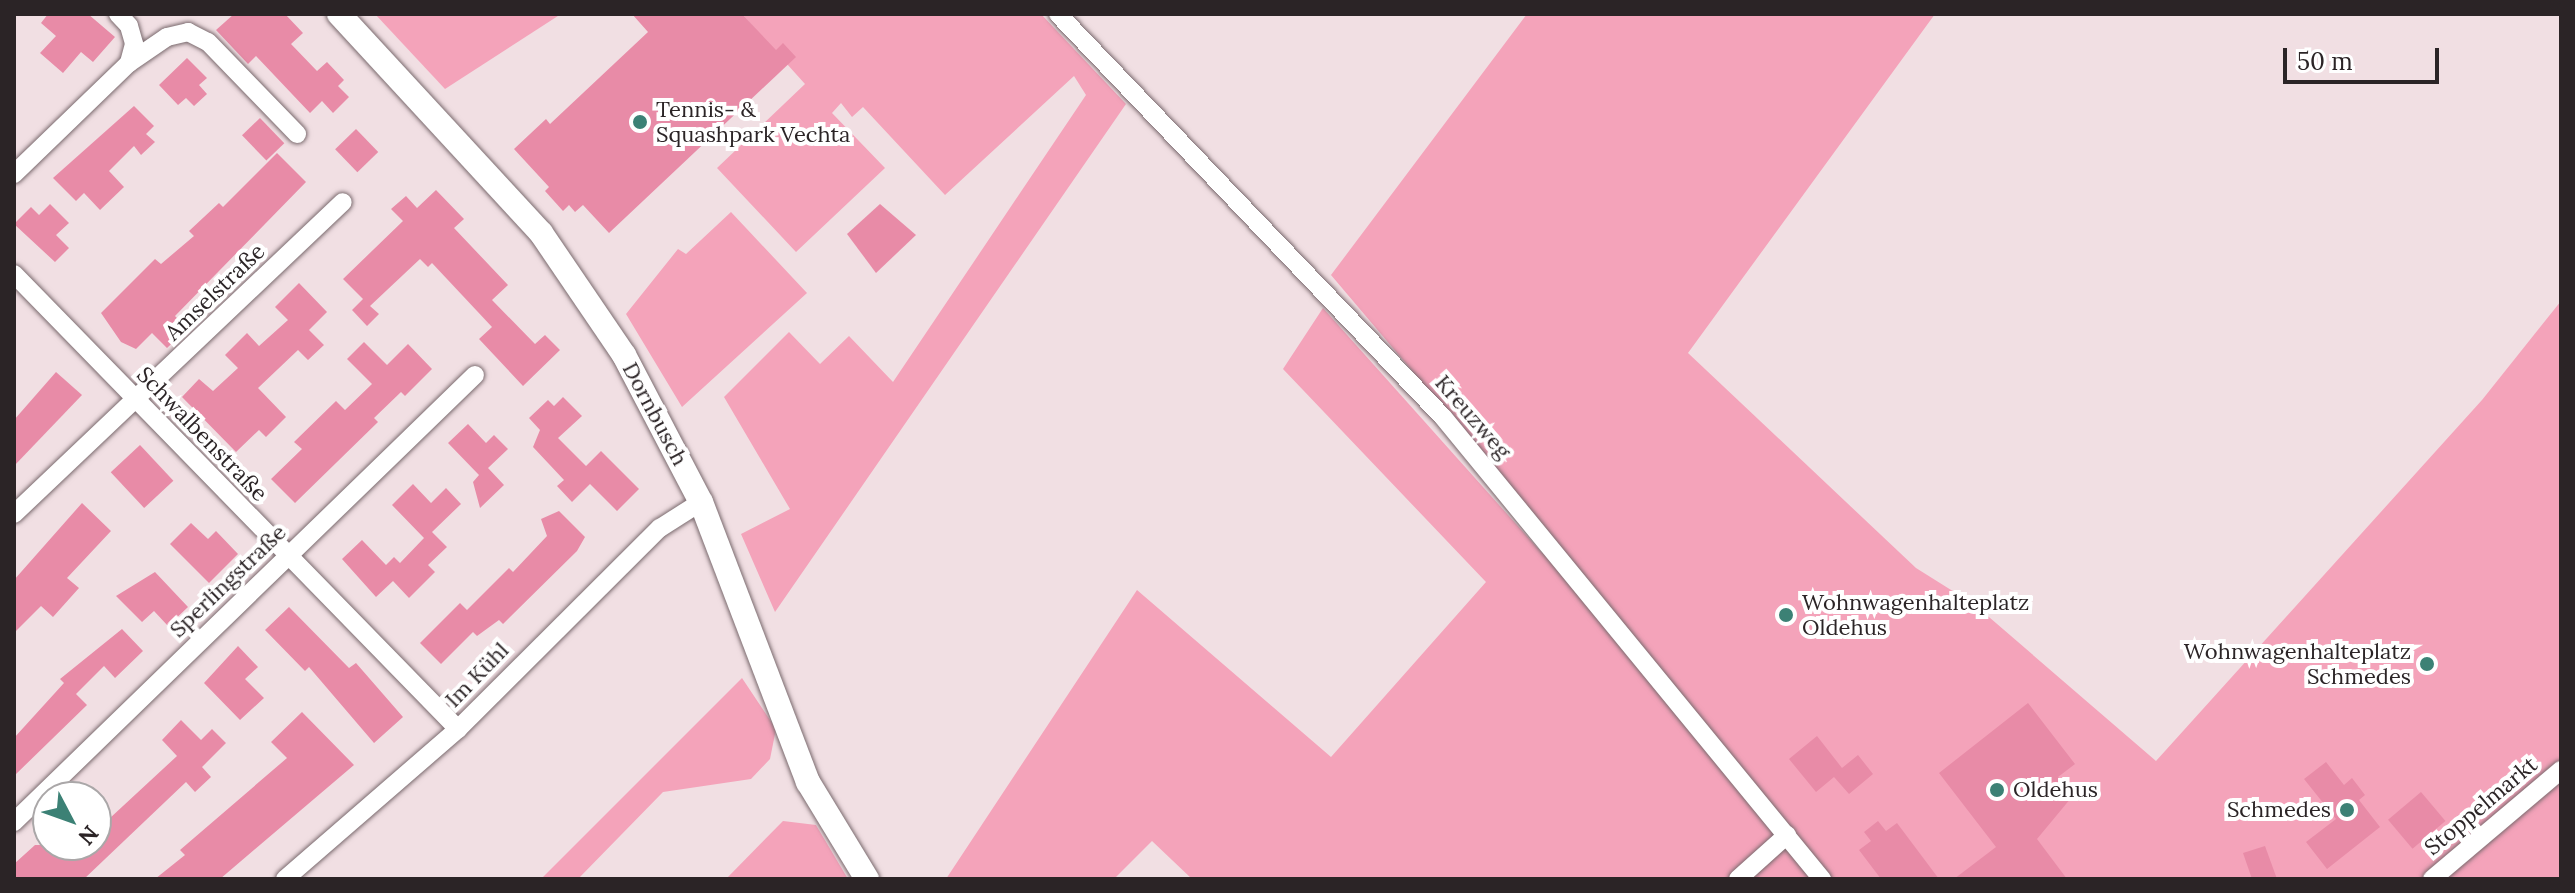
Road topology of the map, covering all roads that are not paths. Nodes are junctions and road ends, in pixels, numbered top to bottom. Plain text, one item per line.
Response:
1 (118, 14) edge
2 (339, 14) edge
3 (1058, 14) edge
4 (129, 63) junction
5 (297, 134) dead end
6 (14, 174) edge
7 (343, 202) dead end
8 (14, 274) edge
9 (475, 375) dead end
10 (135, 398) junction
11 (701, 502) junction
12 (14, 514) edge
13 (288, 557) junction
14 (458, 729) junction
15 (2561, 770) edge
16 (14, 822) edge
17 (1787, 835) junction
18 (285, 879) edge
19 (867, 879) edge
20 (1738, 879) edge
21 (1822, 879) edge
22 (2432, 879) edge

1 - 4 street
2 - 11 street, Dornbusch
3 - 17 street, Kreuzweg
4 - 5 street
4 - 6 street
7 - 10 street, Amselstraße
8 - 10 street, Schwalbenstraße
9 - 13 street, Sperlingstraße
10 - 12 street, Amselstraße
10 - 13 street, Schwalbenstraße
11 - 14 street, Im Kühl
11 - 19 street, Dornbusch
13 - 14 street, Schwalbenstraße
13 - 16 street, Sperlingstraße
14 - 18 street, Im Kühl
15 - 22 street, Stoppelmarkt
17 - 20 street
17 - 21 street, Kreuzweg

